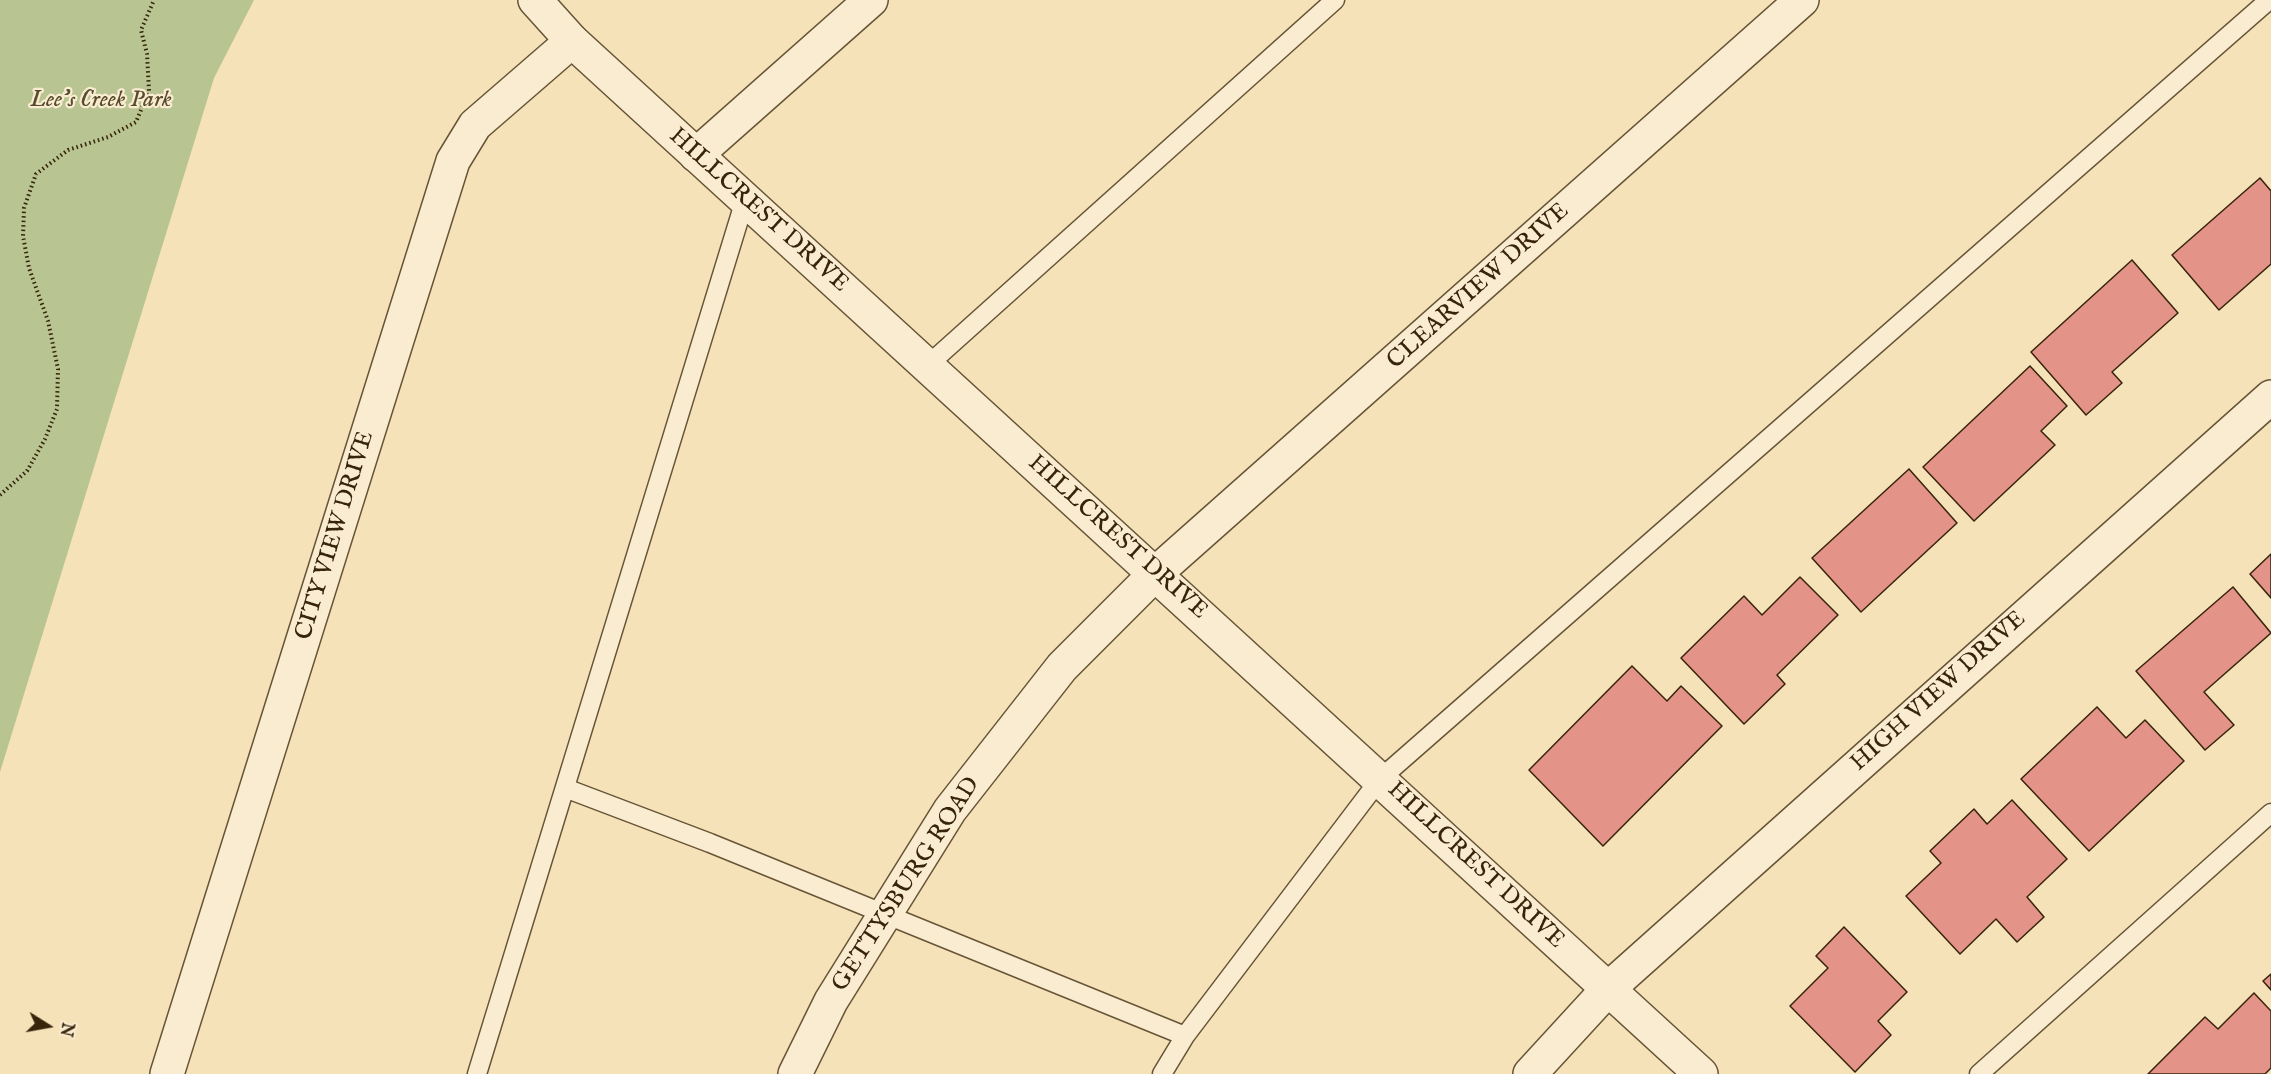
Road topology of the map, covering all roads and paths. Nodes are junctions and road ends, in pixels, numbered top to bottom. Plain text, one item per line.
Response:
1 (153, 0) edge
2 (535, 0) edge
3 (871, 0) edge
4 (1335, 0) edge
5 (1802, 0) edge
6 (2270, 0) edge
7 (572, 40) junction
8 (696, 154) junction
9 (745, 200) junction
10 (928, 365) junction
11 (2271, 397) edge
12 (0, 495) edge
13 (1156, 573) junction
14 (1380, 779) junction
15 (565, 789) junction
16 (2271, 813) edge
17 (885, 914) junction
18 (1608, 988) junction
19 (1185, 1036) junction
20 (167, 1074) edge
21 (477, 1074) edge
22 (795, 1074) edge
23 (1162, 1074) edge
24 (1530, 1074) edge
25 (1701, 1074) edge
26 (1979, 1074) edge

1 - 12 path
2 - 7 street, HILLCREST DRIVE
3 - 8 street
4 - 10 lane
5 - 13 street, CLEARVIEW DRIVE
6 - 14 lane
7 - 8 street, HILLCREST DRIVE
7 - 20 street, CITY VIEW DRIVE
8 - 9 street, HILLCREST DRIVE
9 - 10 street, HILLCREST DRIVE
9 - 15 lane
10 - 13 street, HILLCREST DRIVE
11 - 18 street, HIGH VIEW DRIVE
13 - 14 street, HILLCREST DRIVE
13 - 17 street, GETTYSBURG ROAD
14 - 18 street, HILLCREST DRIVE
14 - 19 lane
15 - 17 lane
15 - 21 lane
16 - 26 lane
17 - 19 lane
17 - 22 street, GETTYSBURG ROAD
18 - 24 street, HIGH VIEW DRIVE
18 - 25 street, HILLCREST DRIVE
19 - 23 lane

